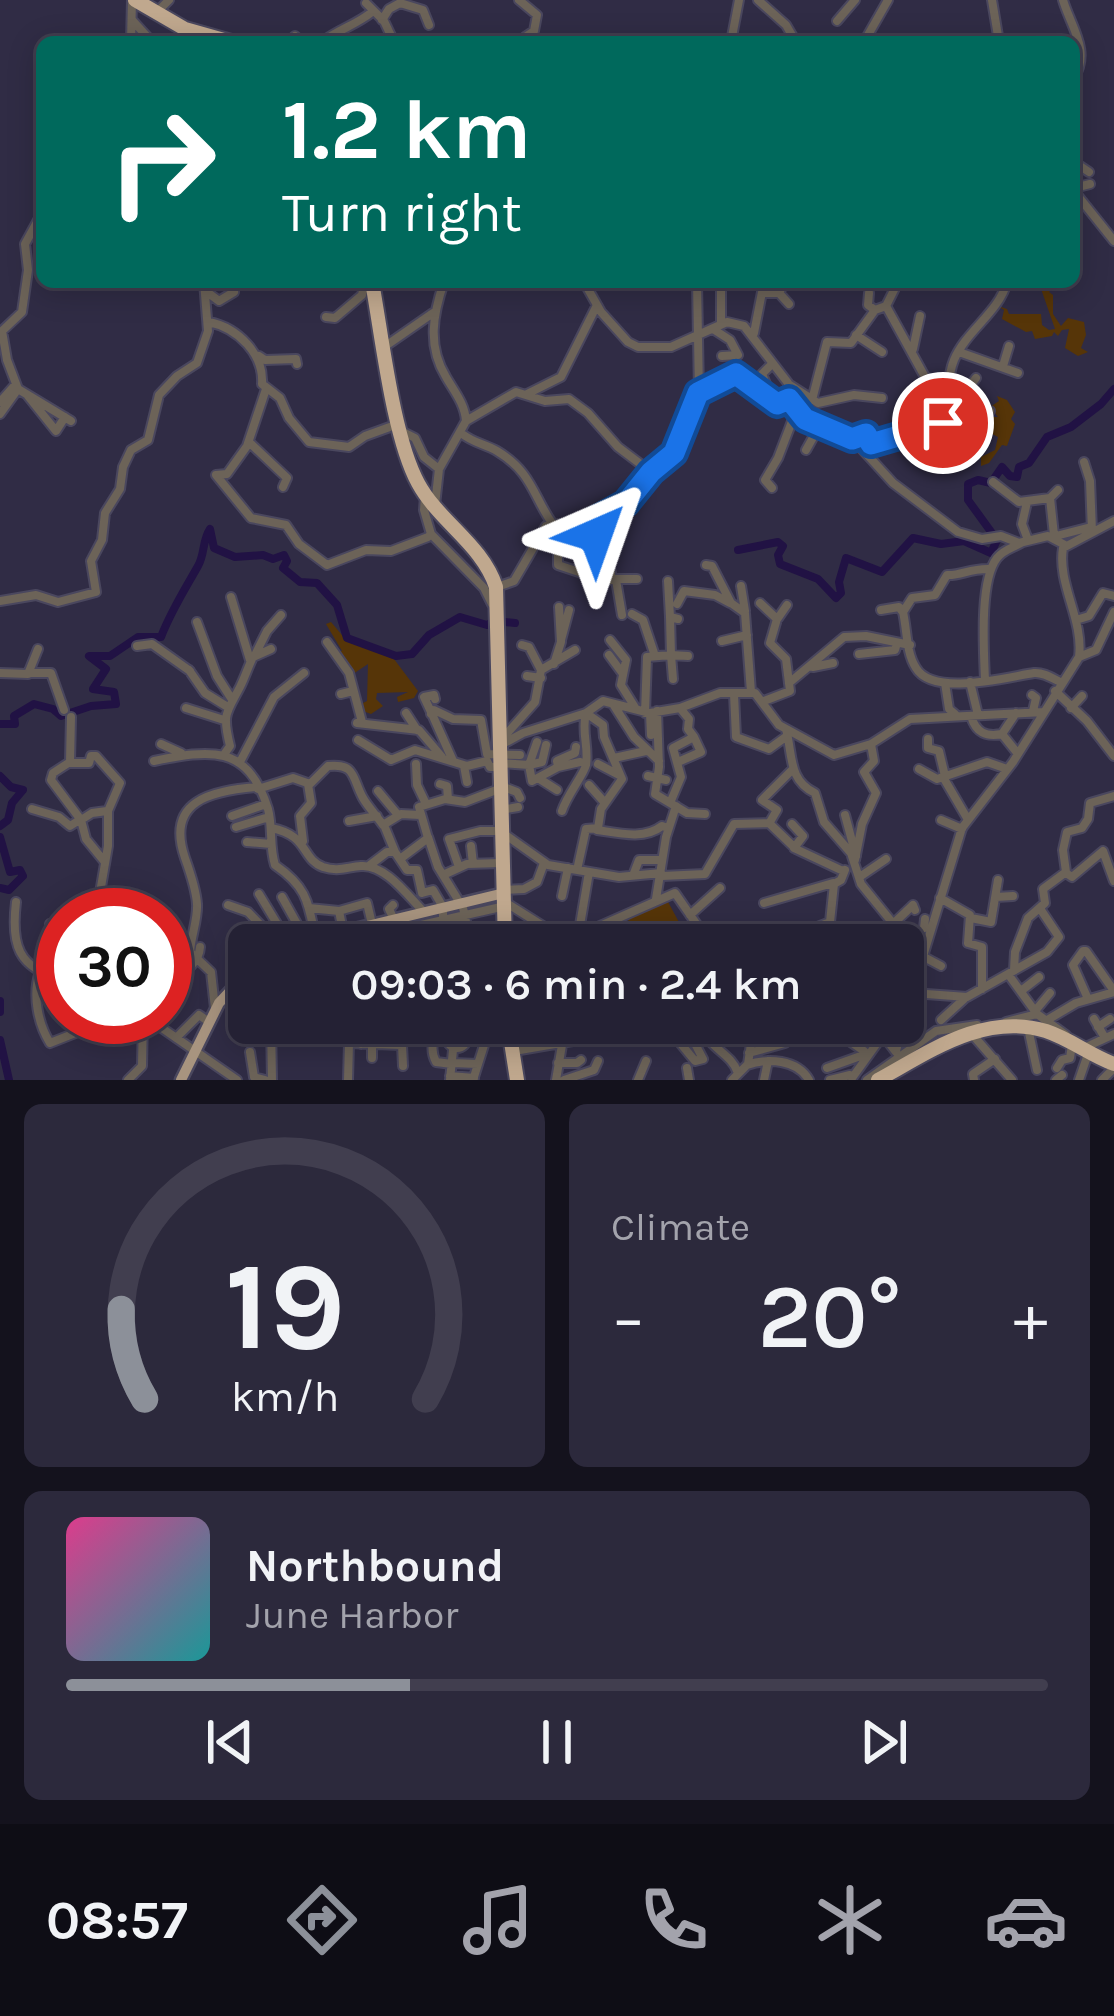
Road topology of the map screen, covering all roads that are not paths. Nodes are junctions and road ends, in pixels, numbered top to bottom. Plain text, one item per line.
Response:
1 (134, 0) edge
2 (169, 0) edge
3 (519, 0) edge
4 (739, 0) edge
5 (758, 0) edge
6 (855, 0) edge
7 (888, 0) edge
8 (992, 0) edge
9 (1063, 0) edge
10 (367, 4) edge
11 (156, 13) junction
12 (131, 19) junction
13 (382, 20) junction
14 (836, 21) dead end
15 (429, 26) dead end
16 (131, 36) edge
17 (147, 36) edge
18 (210, 36) edge
19 (330, 36) edge
20 (391, 36) edge
21 (526, 36) edge
22 (732, 36) edge
23 (792, 36) edge
24 (867, 36) edge
25 (998, 36) edge
26 (1077, 36) edge
27 (1080, 166) edge
28 (1089, 172) dead end
29 (1090, 184) dead end
30 (1080, 190) edge
31 (1080, 199) edge
32 (36, 224) edge
33 (1114, 241) edge
34 (205, 288) edge
35 (206, 288) edge
36 (366, 288) edge
37 (370, 288) edge
38 (442, 288) edge
39 (587, 288) edge
40 (697, 288) edge
41 (721, 288) edge
42 (764, 288) edge
43 (766, 288) edge
44 (783, 288) edge
45 (895, 288) edge
46 (1005, 288) edge
47 (234, 292) dead end
48 (869, 292) dead end
49 (778, 293) junction
50 (789, 304) dead end
51 (886, 305) junction
52 (597, 306) junction
53 (875, 310) junction
54 (434, 312) junction
55 (920, 316) dead end
56 (326, 317) dead end
57 (208, 322) junction
58 (717, 326) junction
59 (697, 334) junction
60 (753, 334) junction
61 (856, 335) junction
62 (1010, 346) dead end
63 (384, 347) junction
64 (882, 352) dead end
65 (912, 352) junction
66 (959, 352) junction
67 (257, 356) junction
68 (739, 359) dead end
69 (298, 364) dead end
70 (772, 364) junction
71 (1003, 366) junction
72 (1018, 373) dead end
73 (976, 378) dead end
74 (766, 384) dead end
75 (789, 385) junction
76 (17, 387) junction
77 (266, 389) junction
78 (948, 389) junction
79 (698, 393) junction
80 (526, 394) junction
81 (28, 396) junction
82 (882, 398) dead end
83 (789, 399) junction
84 (812, 400) junction
85 (0, 403) edge
86 (905, 410) dead end
87 (796, 411) junction
88 (990, 411) dead end
89 (0, 414) edge
90 (466, 421) junction
91 (820, 425) junction
92 (400, 428) junction
93 (937, 429) junction
94 (906, 431) junction
95 (461, 433) junction
96 (852, 439) junction
97 (248, 441) junction
98 (806, 450) dead end
99 (1084, 462) dead end
100 (439, 469) junction
101 (651, 472) junction
102 (993, 482) dead end
103 (284, 487) dead end
104 (772, 488) dead end
105 (430, 501) junction
106 (1027, 502) junction
107 (1114, 521) edge
108 (556, 524) junction
109 (585, 526) junction
110 (455, 529) junction
111 (1091, 529) junction
112 (1053, 536) junction
113 (434, 537) junction
114 (1024, 541) junction
115 (1065, 545) junction
116 (706, 565) dead end
117 (990, 569) junction
118 (637, 579) dead end
119 (614, 580) junction
120 (676, 585) junction
121 (741, 586) dead end
122 (496, 587) junction
123 (1114, 596) edge
124 (231, 597) dead end
125 (0, 601) edge
126 (731, 603) junction
127 (760, 603) dead end
128 (677, 604) dead end
129 (787, 605) dead end
130 (564, 608) dead end
131 (881, 610) dead end
132 (744, 612) junction
133 (903, 612) junction
134 (1114, 612) edge
135 (281, 615) dead end
136 (776, 618) junction
137 (498, 619) junction
138 (1076, 620) junction
139 (196, 622) dead end
140 (1111, 622) edge
141 (747, 636) junction
142 (610, 640) dead end
143 (722, 641) dead end
144 (328, 642) dead end
145 (770, 643) junction
146 (897, 643) junction
147 (523, 645) dead end
148 (910, 645) junction
149 (137, 646) dead end
150 (38, 649) dead end
151 (272, 650) dead end
152 (575, 650) dead end
153 (860, 654) dead end
154 (609, 655) dead end
155 (671, 655) junction
156 (688, 656) dead end
157 (1079, 657) junction
158 (253, 658) junction
159 (649, 661) junction
160 (833, 663) dead end
161 (554, 665) junction
162 (811, 667) junction
163 (0, 673) edge
164 (304, 673) dead end
165 (29, 674) junction
166 (624, 675) junction
167 (527, 676) dead end
168 (673, 679) dead end
169 (985, 681) junction
170 (970, 682) junction
171 (789, 683) junction
172 (945, 683) junction
173 (544, 684) junction
174 (1058, 687) junction
175 (751, 692) junction
176 (341, 694) dead end
177 (734, 694) junction
178 (357, 695) junction
179 (1032, 695) dead end
180 (433, 696) dead end
181 (1082, 696) dead end
182 (764, 701) junction
183 (229, 702) junction
184 (612, 703) junction
185 (186, 708) dead end
186 (680, 708) junction
187 (1071, 708) junction
188 (1038, 711) junction
189 (431, 712) junction
190 (647, 712) junction
191 (1016, 712) junction
192 (406, 713) dead end
193 (586, 713) junction
194 (956, 716) junction
195 (974, 716) junction
196 (224, 720) junction
197 (417, 730) junction
198 (787, 732) junction
199 (1002, 734) junction
200 (651, 735) dead end
201 (694, 738) junction
202 (928, 739) dead end
203 (358, 740) dead end
204 (542, 743) dead end
205 (161, 744) dead end
206 (871, 744) junction
207 (576, 747) dead end
208 (646, 751) junction
209 (1016, 751) junction
210 (225, 753) junction
211 (182, 754) junction
212 (498, 755) junction
213 (520, 755) dead end
214 (1114, 756) edge
215 (614, 758) junction
216 (448, 760) junction
217 (154, 761) dead end
218 (240, 762) junction
219 (580, 762) dead end
220 (70, 763) junction
221 (659, 763) junction
222 (416, 764) dead end
223 (598, 764) dead end
224 (529, 765) junction
225 (464, 766) junction
226 (679, 766) junction
227 (1007, 766) junction
228 (558, 767) junction
229 (694, 767) dead end
230 (919, 769) dead end
231 (792, 770) junction
232 (621, 776) junction
233 (944, 776) junction
234 (534, 778) junction
235 (467, 782) dead end
236 (446, 783) dead end
237 (308, 784) junction
238 (589, 785) dead end
239 (257, 788) junction
240 (499, 788) junction
241 (556, 790) dead end
242 (378, 791) dead end
243 (1114, 796) edge
244 (448, 799) junction
245 (518, 799) junction
246 (604, 803) junction
247 (266, 804) junction
248 (426, 804) junction
249 (673, 805) junction
250 (32, 809) dead end
251 (500, 810) junction
252 (108, 811) junction
253 (562, 811) dead end
254 (398, 814) junction
255 (705, 814) dead end
256 (419, 815) junction
257 (845, 815) dead end
258 (232, 816) dead end
259 (376, 816) junction
260 (967, 818) junction
261 (81, 820) junction
262 (941, 820) dead end
263 (349, 821) dead end
264 (270, 823) junction
265 (770, 823) junction
266 (793, 824) dead end
267 (383, 825) junction
268 (236, 827) dead end
269 (668, 828) junction
270 (962, 829) junction
271 (596, 830) junction
272 (501, 834) junction
273 (428, 837) junction
274 (247, 842) dead end
275 (303, 843) junction
276 (271, 844) junction
277 (170, 845) dead end
278 (471, 846) dead end
279 (794, 848) junction
280 (184, 856) junction
281 (398, 856) junction
282 (661, 860) junction
283 (886, 860) dead end
284 (855, 861) junction
285 (105, 862) junction
286 (501, 863) junction
287 (544, 863) junction
288 (473, 864) junction
289 (369, 866) junction
290 (459, 867) junction
291 (1112, 867) edge
292 (573, 869) junction
293 (843, 871) junction
294 (589, 872) junction
295 (634, 873) junction
296 (1066, 873) junction
297 (443, 875) junction
298 (662, 875) junction
299 (861, 876) junction
300 (998, 880) dead end
301 (1114, 881) edge
302 (835, 883) junction
303 (101, 888) edge
304 (720, 888) dead end
305 (404, 892) junction
306 (259, 894) dead end
307 (562, 896) dead end
308 (1013, 896) dead end
309 (282, 897) dead end
310 (996, 897) junction
311 (940, 898) junction
312 (656, 900) junction
313 (16, 902) dead end
314 (764, 903) dead end
315 (503, 904) junction
316 (228, 905) dead end
317 (462, 907) junction
318 (309, 908) junction
319 (915, 910) dead end
320 (1041, 910) junction
321 (339, 911) junction
322 (423, 911) junction
323 (443, 913) junction
324 (690, 915) junction
325 (971, 918) junction
326 (830, 922) joint
327 (268, 924) edge
328 (277, 924) edge
329 (294, 924) edge
330 (306, 924) edge
331 (340, 924) edge
332 (372, 924) edge
333 (404, 924) edge
334 (411, 924) edge
335 (419, 924) edge
336 (466, 924) edge
337 (503, 924) edge
338 (503, 924) edge
339 (524, 924) edge
340 (537, 924) edge
341 (580, 924) edge
342 (605, 924) edge
343 (696, 924) edge
344 (825, 924) edge
345 (893, 924) joint
346 (192, 946) edge
347 (195, 948) junction
348 (924, 957) joint
349 (196, 960) junction
350 (192, 963) edge
351 (941, 966) dead end
352 (36, 968) edge
353 (1011, 972) junction
354 (1039, 977) dead end
355 (982, 989) junction
356 (1021, 991) junction
357 (1114, 991) edge
358 (1050, 993) dead end
359 (228, 996) edge
360 (924, 997) edge
361 (965, 998) junction
362 (1088, 999) junction
363 (216, 1009) junction
364 (1033, 1017) junction
365 (1048, 1019) junction
366 (1103, 1021) dead end
367 (192, 1022) edge
368 (209, 1022) junction
369 (973, 1025) junction
370 (946, 1030) junction
371 (1110, 1036) edge
372 (142, 1044) edge
373 (185, 1044) edge
374 (272, 1044) edge
375 (349, 1044) edge
376 (367, 1044) joint
377 (434, 1044) edge
378 (448, 1044) edge
379 (461, 1044) edge
380 (473, 1044) edge
381 (484, 1044) edge
382 (513, 1044) edge
383 (513, 1044) edge
384 (564, 1044) edge
385 (681, 1044) dead end
386 (695, 1044) edge
387 (710, 1044) edge
388 (751, 1044) edge
389 (781, 1044) edge
390 (855, 1044) edge
391 (876, 1044) edge
392 (483, 1048) junction
393 (454, 1050) junction
394 (717, 1050) junction
395 (196, 1052) junction
396 (250, 1052) dead end
397 (868, 1052) junction
398 (749, 1053) junction
399 (1092, 1053) edge
400 (372, 1058) dead end
401 (703, 1059) junction
402 (995, 1059) junction
403 (580, 1060) dead end
404 (598, 1061) dead end
405 (646, 1061) dead end
406 (769, 1061) junction
407 (452, 1063) junction
408 (558, 1063) junction
409 (478, 1064) junction
410 (747, 1065) junction
411 (896, 1065) edge
412 (403, 1066) dead end
413 (687, 1068) dead end
414 (827, 1069) dead end
415 (1036, 1070) dead end
416 (1058, 1074) edge
417 (735, 1076) edge
418 (450, 1078) edge
419 (971, 1078) edge
420 (234, 1079) edge
421 (474, 1079) edge
422 (852, 1079) edge
423 (128, 1080) edge
424 (182, 1080) edge
425 (268, 1080) edge
426 (348, 1080) edge
427 (518, 1080) edge
428 (560, 1080) edge
429 (636, 1080) edge
430 (689, 1080) edge
431 (765, 1080) edge
432 (809, 1080) edge
433 (830, 1080) edge
434 (867, 1080) edge
435 (878, 1080) edge
436 (1012, 1080) edge
437 (1079, 1080) edge
438 (1102, 1080) edge

1 - 11 highway
1 - 12 street
2 - 11 street
3 - 21 street
4 - 22 street
5 - 23 street
6 - 14 street
7 - 24 street
8 - 25 street
9 - 26 street
10 - 13 street
10 - 19 street
11 - 18 highway
12 - 16 street
12 - 17 street
13 - 15 street
13 - 20 street
27 - 28 street
29 - 30 street
31 - 33 street
32 - 76 street
34 - 57 street
35 - 47 street
36 - 56 street
37 - 63 highway
38 - 54 street
39 - 52 street
40 - 59 street
41 - 58 street
42 - 60 street
43 - 49 street
44 - 49 street
45 - 51 street
46 - 66 street
48 - 53 street
49 - 50 street
51 - 53 street
51 - 65 street
52 - 59 street
52 - 80 street
53 - 61 street
54 - 63 street
54 - 90 street
55 - 65 street
57 - 67 street
57 - 125 street
58 - 59 street
58 - 60 street
58 - 68 street
59 - 79 street
60 - 70 street
61 - 64 street
61 - 84 street
62 - 71 street
63 - 92 highway
65 - 78 street
66 - 71 street
66 - 78 street
67 - 69 street
67 - 77 street
70 - 74 street
70 - 75 street
71 - 72 street
73 - 78 street
75 - 83 street
75 - 84 street
76 - 81 street
76 - 85 street
76 - 89 street
77 - 92 street
77 - 97 street
78 - 93 street
79 - 83 street
79 - 101 street
80 - 90 street
80 - 101 street
81 - 81 street
82 - 84 street
83 - 87 street
86 - 94 street
87 - 91 street
87 - 104 street
88 - 93 street
90 - 95 street
91 - 96 street
91 - 98 street
92 - 100 street
92 - 105 highway
93 - 94 street
94 - 96 street
95 - 100 street
95 - 108 street
96 - 114 street
97 - 103 street
97 - 113 street
99 - 111 street
100 - 105 street
101 - 109 street
102 - 106 street
105 - 110 highway
105 - 113 street
106 - 112 street
106 - 114 street
107 - 111 street
108 - 109 street
108 - 119 street
108 - 122 street
109 - 119 street
110 - 113 street
110 - 122 highway
111 - 112 street
111 - 115 street
112 - 114 street
112 - 115 street
113 - 137 street
114 - 117 street
115 - 138 street
116 - 126 street
117 - 133 street
117 - 169 street
118 - 119 street
119 - 159 street
120 - 126 street
120 - 128 street
120 - 155 street
121 - 132 street
122 - 137 highway
123 - 138 street
124 - 158 street
126 - 132 street
127 - 136 street
129 - 136 street
130 - 161 street
131 - 133 street
132 - 141 street
133 - 148 street
134 - 140 street
135 - 158 street
136 - 145 street
137 - 212 highway
138 - 157 street
139 - 183 street
140 - 157 street
141 - 143 street
141 - 145 street
141 - 175 street
142 - 166 street
144 - 178 street
145 - 171 street
146 - 148 street
146 - 153 street
146 - 162 street
147 - 173 street
148 - 172 street
149 - 183 street
150 - 165 street
151 - 158 street
152 - 161 street
154 - 166 street
155 - 156 street
155 - 159 street
155 - 168 street
157 - 174 street
158 - 183 street
159 - 190 street
160 - 162 street
161 - 173 street
162 - 171 street
163 - 165 street
164 - 218 street
165 - 220 street
166 - 190 street
167 - 173 street
169 - 170 street
169 - 174 street
170 - 172 street
170 - 195 street
171 - 182 street
172 - 194 street
173 - 212 street
174 - 187 street
174 - 188 street
175 - 177 street
175 - 182 street
176 - 178 street
177 - 186 street
177 - 198 street
178 - 197 street
179 - 188 street
180 - 189 street
181 - 187 street
182 - 198 street
183 - 196 street
184 - 190 street
184 - 193 street
184 - 208 street
185 - 196 street
186 - 190 street
186 - 201 street
187 - 214 street
188 - 191 street
188 - 209 street
189 - 212 street
189 - 216 street
190 - 200 street
190 - 221 street
191 - 195 street
191 - 199 street
192 - 197 street
193 - 212 street
193 - 215 street
193 - 253 street
194 - 195 street
194 - 206 street
195 - 199 street
196 - 210 street
197 - 216 street
198 - 206 street
198 - 231 street
199 - 209 street
201 - 226 street
201 - 226 street
202 - 233 street
203 - 216 street
204 - 224 street
205 - 211 street
206 - 284 street
207 - 228 street
208 - 215 street
208 - 221 street
209 - 227 street
210 - 211 street
210 - 218 street
211 - 217 street
212 - 213 street
212 - 224 street
212 - 225 street
212 - 240 highway
215 - 232 street
216 - 225 street
218 - 239 street
219 - 228 street
220 - 252 street
220 - 261 street
221 - 226 street
221 - 249 street
222 - 248 street
223 - 232 street
224 - 234 street
225 - 235 street
226 - 229 street
226 - 249 street
227 - 233 street
227 - 260 street
228 - 234 street
230 - 233 street
231 - 265 street
231 - 284 street
232 - 246 street
233 - 260 street
234 - 241 street
234 - 245 street
236 - 244 street
237 - 239 street
237 - 259 street
237 - 275 street
238 - 246 street
239 - 247 street
239 - 280 street
240 - 244 street
240 - 245 street
240 - 251 highway
242 - 254 street
243 - 296 street
244 - 248 street
245 - 251 street
246 - 271 street
247 - 258 street
247 - 264 street
248 - 256 street
249 - 255 street
249 - 269 street
250 - 261 street
251 - 272 highway
252 - 261 street
252 - 285 street
254 - 256 street
254 - 267 street
256 - 273 street
257 - 284 street
259 - 263 street
259 - 267 street
260 - 270 street
261 - 285 street
262 - 270 street
264 - 268 street
264 - 275 street
264 - 276 street
265 - 279 street
265 - 298 street
266 - 279 street
267 - 281 street
269 - 271 street
269 - 282 street
270 - 311 street
271 - 292 street
272 - 286 highway
272 - 287 street
272 - 290 street
272 - 315 highway
273 - 281 street
273 - 297 street
274 - 276 street
275 - 289 street
276 - 318 street
277 - 280 street
278 - 288 street
279 - 293 street
280 - 347 street
281 - 289 street
281 - 323 street
282 - 295 street
282 - 298 street
283 - 299 street
284 - 293 street
284 - 299 street
285 - 303 street
286 - 288 street
286 - 315 highway
287 - 292 street
287 - 315 street
288 - 290 street
289 - 305 street
290 - 297 street
291 - 296 street
291 - 301 street
292 - 294 street
292 - 307 street
293 - 302 street
294 - 295 street
294 - 341 street
295 - 298 street
296 - 320 street
297 - 317 street
298 - 312 street
299 - 345 street
300 - 310 street
302 - 314 street
302 - 326 street
304 - 324 street
305 - 322 street
305 - 333 street
306 - 328 street
308 - 310 street
309 - 329 street
310 - 325 street
311 - 325 street
311 - 348 street
312 - 324 street
312 - 342 street
313 - 352 street
315 - 317 main road
315 - 337 highway
315 - 338 highway
315 - 339 street
315 - 340 street
316 - 327 street
317 - 323 main road
317 - 336 street
318 - 321 street
318 - 330 street
319 - 345 street
320 - 353 street
320 - 353 street
321 - 331 street
321 - 332 street
322 - 323 main road
322 - 334 main road
323 - 335 street
324 - 343 street
325 - 355 street
326 - 344 street
346 - 347 street
347 - 349 street
348 - 351 street
349 - 350 street
349 - 363 street
353 - 355 street
353 - 356 street
354 - 356 street
355 - 361 street
356 - 364 street
357 - 362 street
357 - 362 street
358 - 364 street
359 - 363 main road
360 - 361 street
361 - 370 street
362 - 365 street
363 - 368 main road
364 - 365 street
364 - 369 highway
364 - 399 highway
364 - 415 street
365 - 399 street
366 - 371 street
367 - 368 street
368 - 395 main road
369 - 370 highway
369 - 402 street
370 - 411 highway
371 - 399 street
372 - 423 street
373 - 395 street
374 - 425 street
375 - 426 street
376 - 400 street
376 - 412 street
377 - 407 street
378 - 393 street
379 - 393 street
380 - 392 street
381 - 392 street
382 - 427 highway
383 - 427 highway
384 - 408 street
385 - 401 street
386 - 401 street
387 - 394 street
388 - 398 street
389 - 398 street
390 - 397 street
391 - 397 street
392 - 409 street
393 - 407 street
394 - 401 street
394 - 417 street
395 - 420 street
395 - 424 main road
396 - 425 street
397 - 414 street
397 - 422 street
398 - 410 street
399 - 416 street
399 - 437 street
399 - 438 street
402 - 419 street
402 - 436 street
403 - 408 street
404 - 428 street
405 - 429 street
406 - 410 street
406 - 431 street
406 - 432 street
407 - 409 street
407 - 418 street
408 - 428 street
409 - 421 street
410 - 417 street
411 - 434 street
411 - 435 highway
413 - 430 street
418 - 421 street
422 - 433 street

